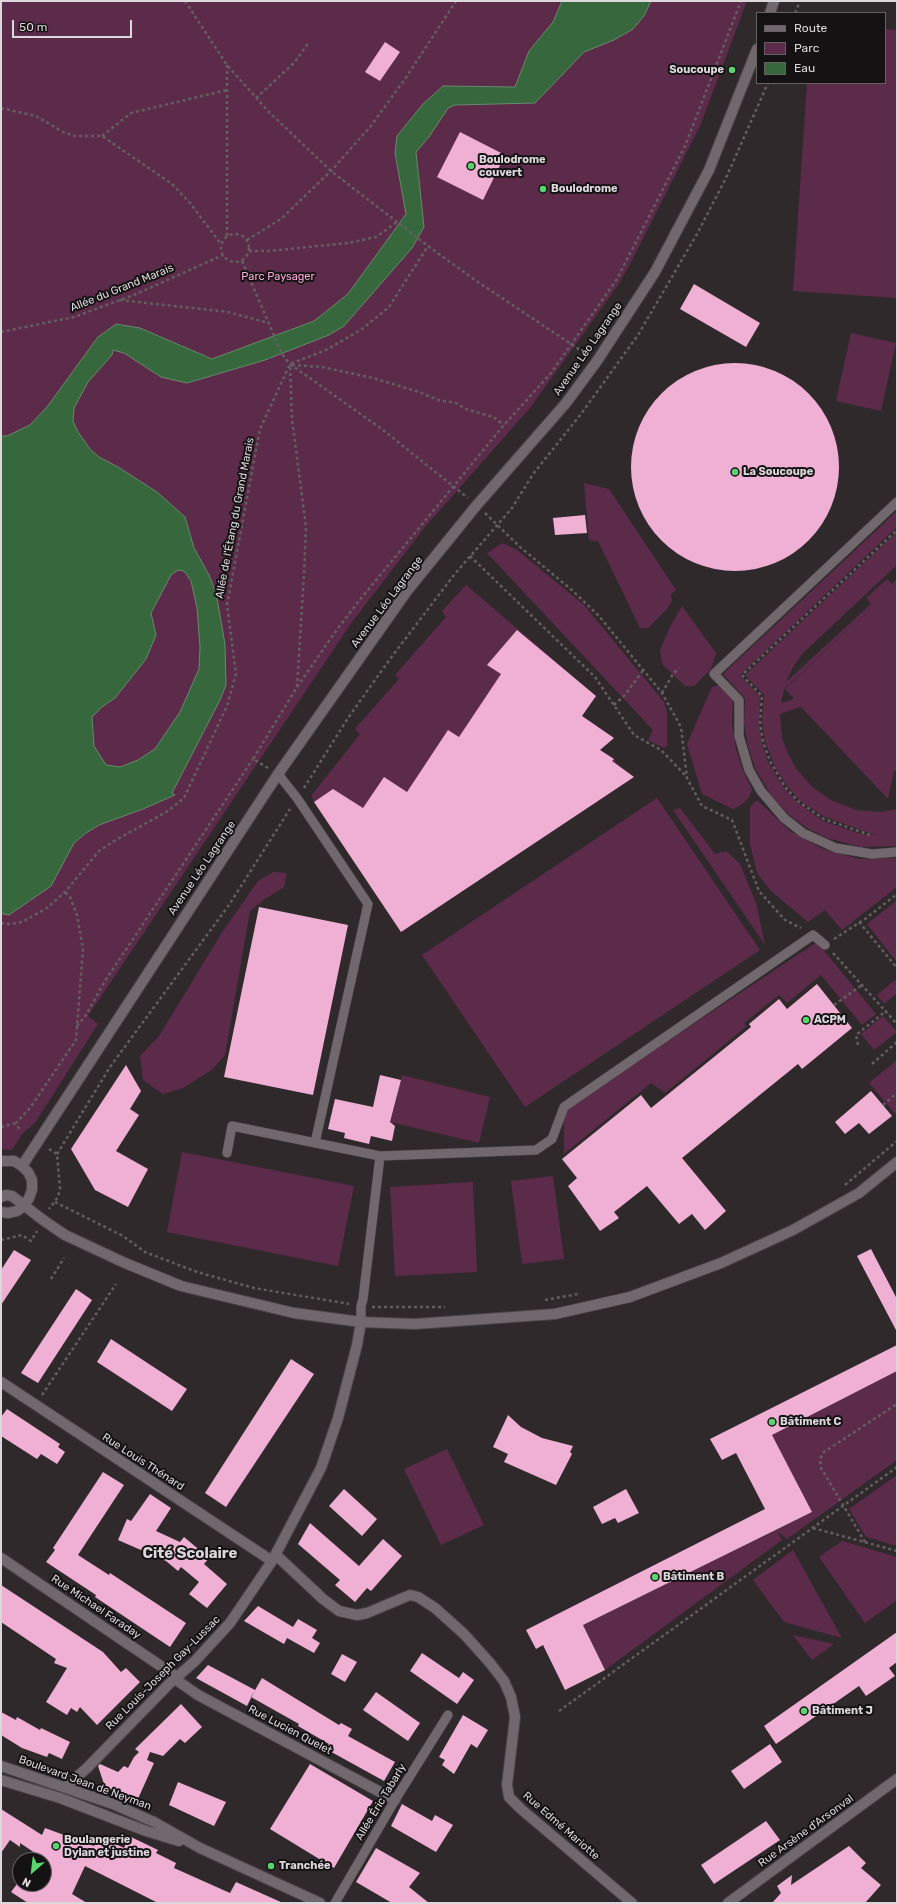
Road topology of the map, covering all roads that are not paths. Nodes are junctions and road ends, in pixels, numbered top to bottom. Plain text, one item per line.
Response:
1 (774, 1) edge
2 (770, 12) edge
3 (756, 52) edge
4 (897, 502) edge
5 (278, 774) junction
6 (897, 852) edge
7 (824, 945) road end
8 (315, 1143) junction
9 (227, 1153) dead end
10 (380, 1156) junction
11 (1, 1161) edge
12 (897, 1162) edge
13 (22, 1166) junction
14 (1, 1197) edge
15 (24, 1206) junction
16 (1, 1212) edge
17 (361, 1322) junction
18 (1, 1382) edge
19 (1, 1558) edge
20 (274, 1558) junction
21 (176, 1678) junction
22 (448, 1714) dead end
23 (2, 1766) edge
24 (897, 1779) edge
25 (1, 1780) edge
26 (65, 1787) junction
27 (395, 1800) junction
28 (200, 1848) junction
29 (320, 1903) edge
30 (335, 1903) edge
31 (632, 1903) edge
32 (728, 1903) edge

1 - 2 street
3 - 5 street, Avenue Léo Lagrange
4 - 6 lane
5 - 8 lane
5 - 13 street, Avenue Léo Lagrange
7 - 10 lane
8 - 9 lane
8 - 10 lane
10 - 17 lane
11 - 13 street
12 - 17 street
13 - 15 street
14 - 15 street
15 - 16 street
15 - 17 street
17 - 20 street, Rue Louis-Joseph Gay-Lussac
18 - 20 street, Rue Louis Thénard
19 - 21 street, Rue Michael Faraday
20 - 21 street, Rue Louis-Joseph Gay-Lussac
20 - 31 street, Rue Edmé Mariotte
21 - 26 street, Rue Louis-Joseph Gay-Lussac
21 - 27 street, Rue Lucien Quelet
22 - 27 lane, Allée Éric Tabarly
23 - 26 street, Boulevard Jean de Neyman
24 - 32 street, Rue Arsène d'Arsonval
25 - 28 street, Boulevard Jean de Neyman
26 - 28 street, Boulevard Jean de Neyman
27 - 30 lane, Allée Éric Tabarly
28 - 29 street, Boulevard Jean de Neyman

